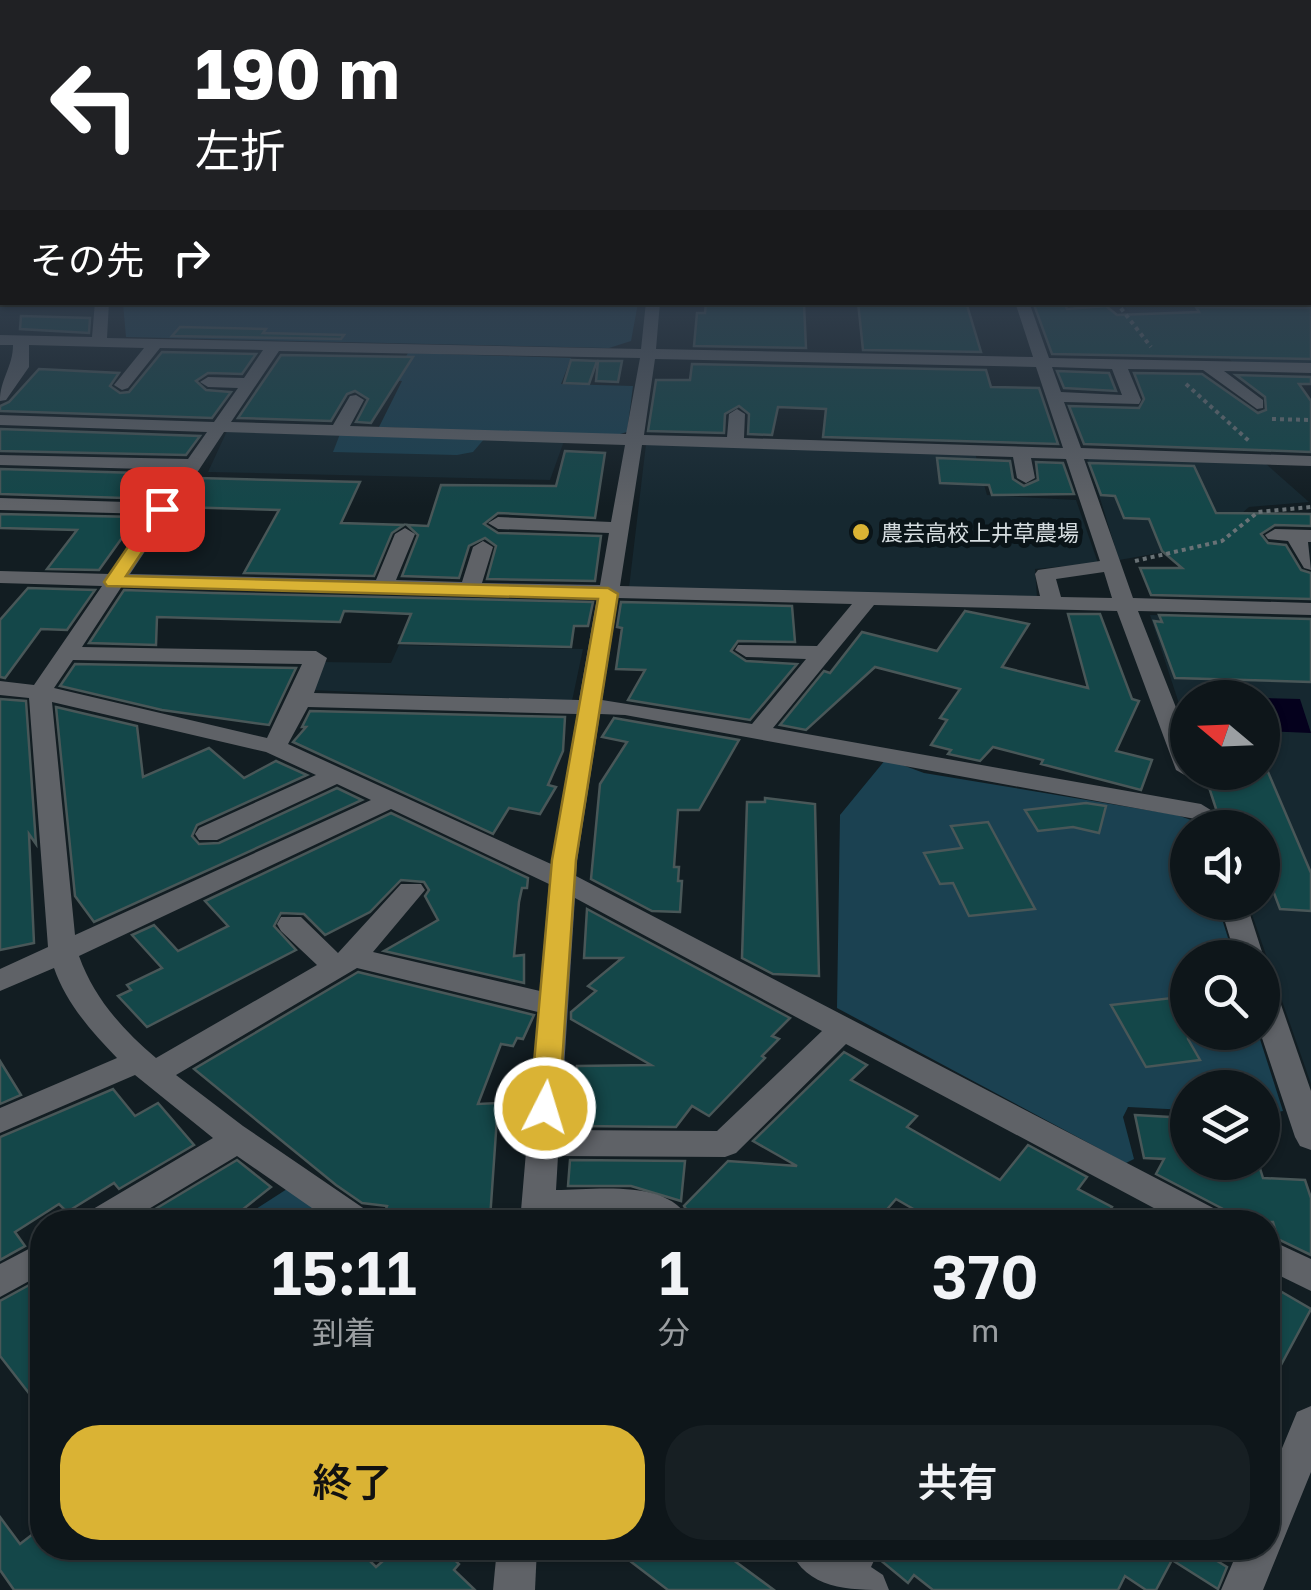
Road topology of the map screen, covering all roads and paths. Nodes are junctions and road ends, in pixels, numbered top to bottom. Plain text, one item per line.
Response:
1 (21, 357) edge
2 (145, 357) edge
3 (266, 357) edge
4 (646, 357) edge
5 (807, 357) edge
6 (1041, 357) edge
7 (847, 358) junction
8 (1043, 363) junction
9 (1118, 364) junction
10 (1207, 366) junction
11 (1311, 368) edge
12 (854, 381) dead end
13 (208, 382) dead end
14 (247, 384) junction
15 (122, 385) dead end
16 (0, 396) edge
17 (1054, 397) junction
18 (356, 400) dead end
19 (1257, 404) dead end
20 (737, 414) dead end
21 (0, 420) edge
22 (219, 427) junction
23 (338, 430) junction
24 (634, 440) junction
25 (735, 442) junction
26 (1022, 450) junction
27 (1073, 452) junction
28 (0, 460) edge
29 (1311, 460) edge
30 (192, 466) junction
31 (1026, 478) dead end
32 (0, 504) edge
33 (1311, 507) edge
34 (162, 509) junction
35 (498, 523) dead end
36 (619, 528) junction
37 (405, 534) dead end
38 (1293, 535) edge
39 (483, 547) dead end
40 (1311, 564) edge
41 (1112, 565) junction
42 (0, 577) edge
43 (114, 582) junction
44 (382, 588) junction
45 (470, 590) junction
46 (608, 594) junction
47 (868, 598) junction
48 (1052, 602) junction
49 (1125, 604) junction
50 (1311, 609) edge
51 (746, 650) dead end
52 (823, 652) junction
53 (66, 653) junction
54 (0, 688) edge
55 (40, 692) junction
56 (300, 700) junction
57 (592, 706) junction
58 (1170, 723) edge
59 (758, 731) junction
60 (274, 747) junction
61 (337, 776) junction
62 (389, 798) junction
63 (1170, 813) edge
64 (207, 833) dead end
65 (562, 880) junction
66 (412, 890) dead end
67 (291, 924) dead end
68 (63, 952) junction
69 (344, 962) junction
70 (0, 981) edge
71 (553, 1005) junction
72 (843, 1029) junction
73 (1280, 1043) edge
74 (144, 1068) junction
75 (0, 1121) edge
76 (1309, 1123) edge
77 (240, 1138) junction
78 (542, 1143) junction
79 (120, 1210) edge
80 (340, 1210) edge
81 (538, 1210) edge
82 (578, 1210) edge
83 (653, 1210) edge
84 (1187, 1210) edge
85 (1280, 1259) edge
86 (30, 1264) edge
87 (1311, 1276) edge
88 (0, 1282) edge
89 (1311, 1424) edge
90 (1280, 1500) edge
91 (516, 1560) edge
92 (1255, 1560) edge
93 (514, 1590) edge
94 (1242, 1590) edge

1 - 16 street
2 - 15 street
3 - 14 street
4 - 24 street
5 - 7 street
6 - 8 street
7 - 8 street
7 - 12 street
8 - 9 street
8 - 17 street
9 - 10 street
9 - 17 street
10 - 11 street
10 - 19 street
13 - 14 street
14 - 22 street
17 - 27 street
18 - 23 street
20 - 25 street
21 - 22 street
22 - 23 street
22 - 30 street
23 - 24 street
24 - 25 street
24 - 36 street
25 - 26 street
26 - 27 street
26 - 31 street
27 - 29 street
27 - 41 street
28 - 30 street
30 - 34 street
32 - 34 street
33 - 41 path
34 - 43 street
35 - 36 street
36 - 46 street
37 - 44 street
38 - 40 street
39 - 45 street
41 - 48 street
41 - 49 street
42 - 43 street
43 - 44 street
43 - 53 street
44 - 45 street
45 - 46 street
46 - 47 street
46 - 57 street
47 - 48 street
47 - 52 street
48 - 49 street
49 - 50 street
49 - 58 street
51 - 52 street
52 - 59 street
53 - 55 street
53 - 56 street
54 - 55 street
55 - 60 street
55 - 68 street
56 - 57 street
56 - 60 street
57 - 59 street
57 - 65 street
59 - 63 street
60 - 61 street
61 - 62 street
61 - 64 street
62 - 65 street
62 - 68 street
65 - 71 street
65 - 72 street
66 - 69 street
67 - 69 street
68 - 70 street
68 - 74 street
69 - 71 street
69 - 74 street
71 - 78 street
72 - 78 street
72 - 84 street
73 - 76 street
74 - 75 street
74 - 77 street
77 - 79 street
77 - 80 street
78 - 81 street
82 - 83 street
85 - 87 street
86 - 88 street
89 - 90 street
91 - 93 street
92 - 94 street

